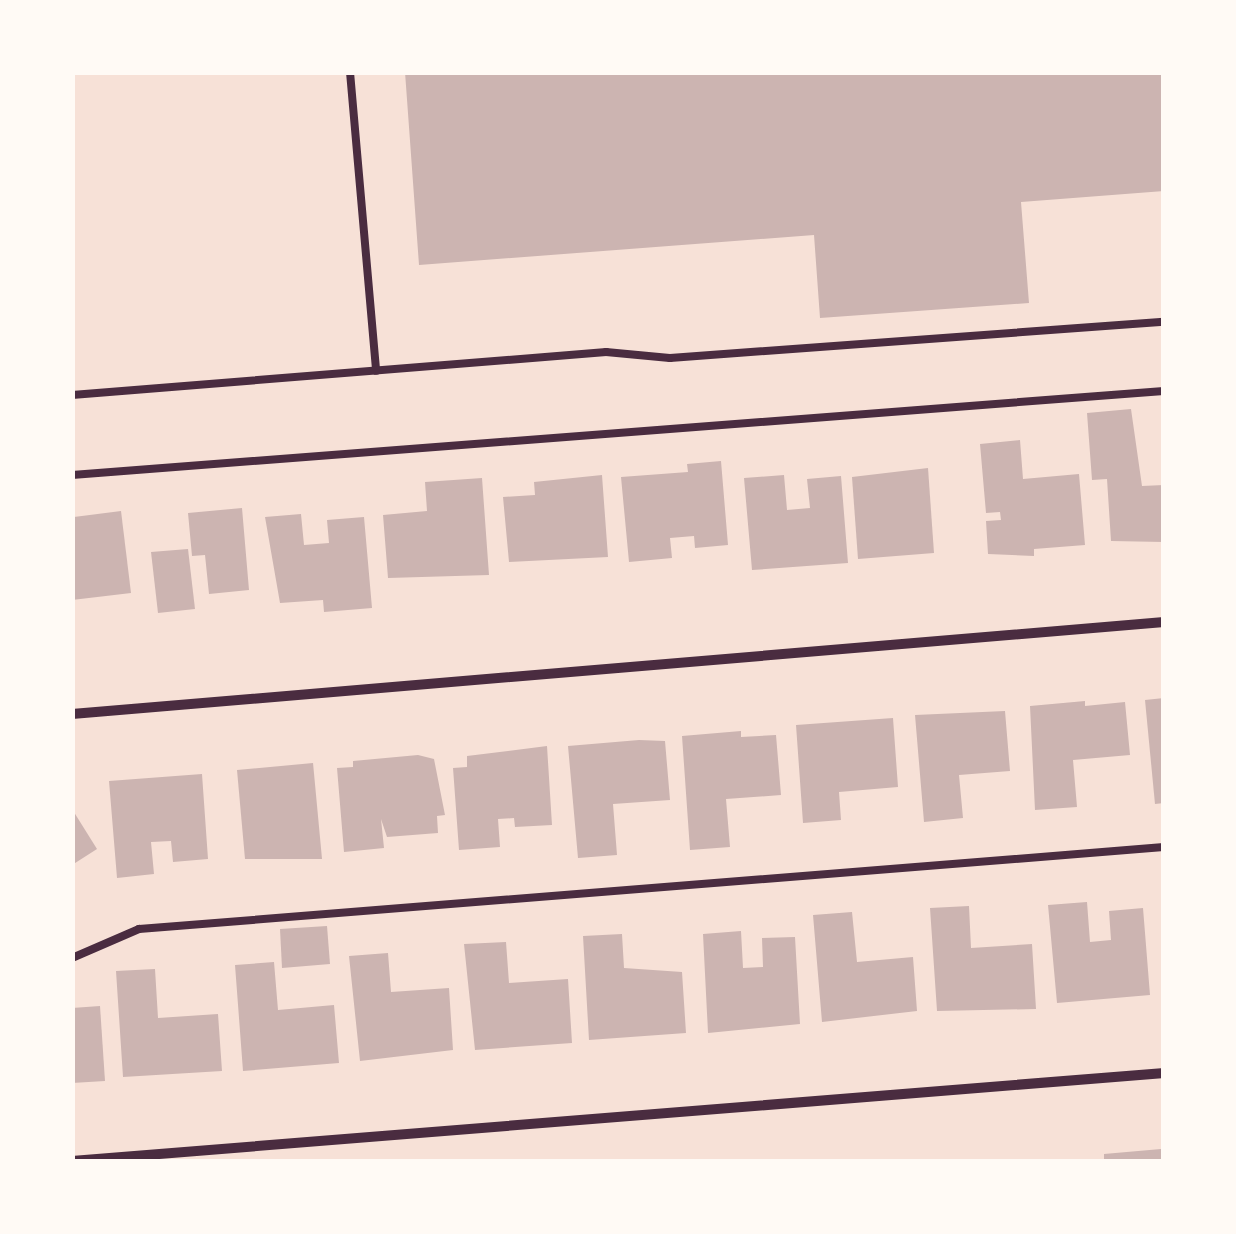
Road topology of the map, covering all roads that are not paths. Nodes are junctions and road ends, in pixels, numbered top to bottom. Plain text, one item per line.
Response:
1 (350, 72) edge
2 (1164, 322) edge
3 (376, 371) junction
4 (1164, 391) edge
5 (72, 396) edge
6 (72, 475) edge
7 (1164, 622) edge
8 (72, 714) edge
9 (1164, 847) edge
10 (72, 958) edge
11 (1164, 1073) edge
12 (72, 1161) edge

1 - 3 lane
2 - 3 lane
3 - 5 lane
4 - 6 lane
7 - 8 street
9 - 10 lane
11 - 12 street

